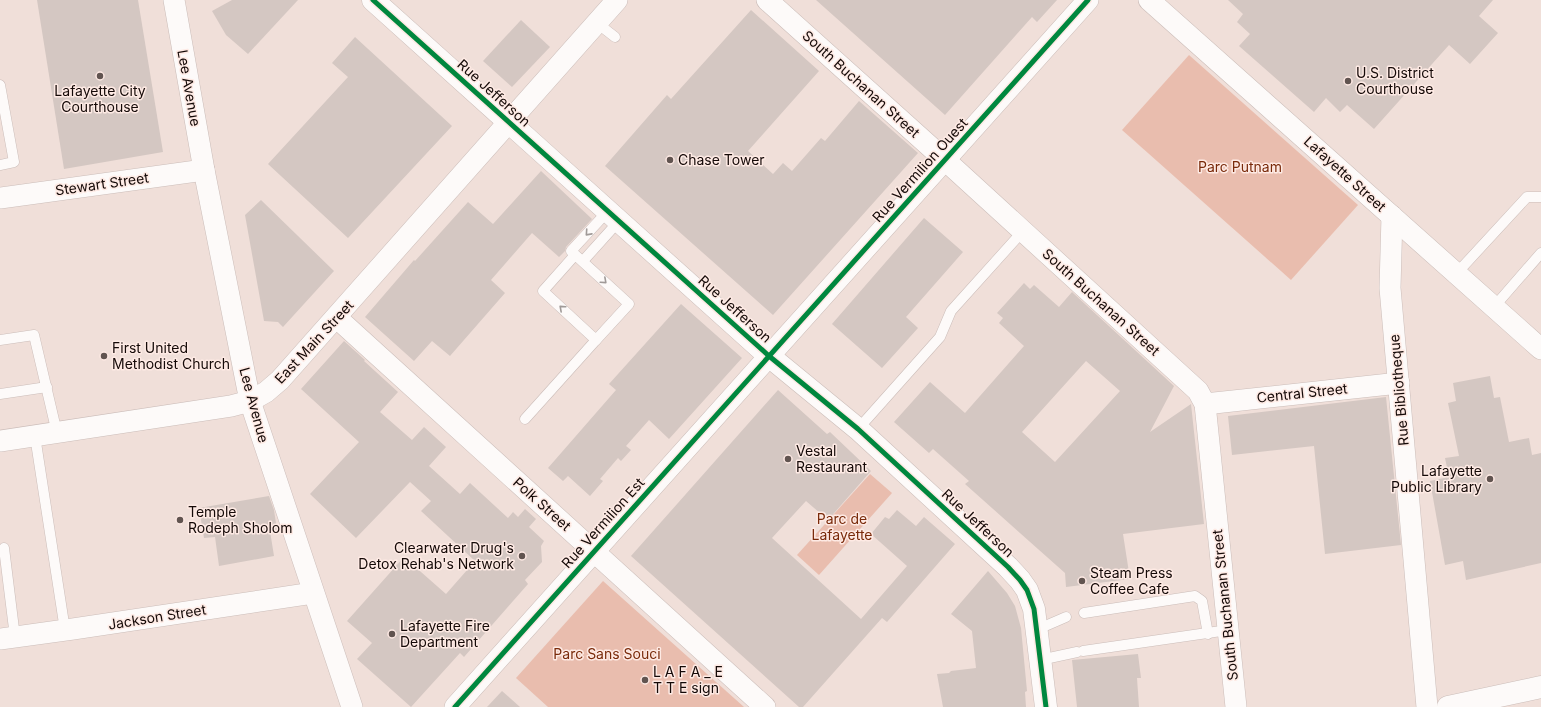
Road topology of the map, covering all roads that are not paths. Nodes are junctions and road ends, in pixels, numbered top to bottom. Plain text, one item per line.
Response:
1 (174, 0) edge
2 (373, 0) edge
3 (617, 0) edge
4 (767, 0) edge
5 (1088, 0) edge
6 (1149, 0) edge
7 (597, 23) junction
8 (615, 37) dead end
9 (0, 85) edge
10 (509, 122) junction
11 (945, 160) junction
12 (0, 165) edge
13 (204, 170) junction
14 (1541, 197) edge
15 (0, 198) edge
16 (614, 216) junction
17 (1392, 216) junction
18 (1023, 231) junction
19 (1541, 253) edge
20 (579, 258) junction
21 (1456, 274) junction
22 (1494, 307) junction
23 (337, 318) junction
24 (0, 340) edge
25 (596, 340) junction
26 (1541, 348) edge
27 (769, 356) junction
28 (1399, 382) junction
29 (47, 387) junction
30 (0, 394) edge
31 (250, 401) junction
32 (1204, 404) junction
33 (525, 419) dead end
34 (858, 429) junction
35 (57, 433) junction
36 (35, 436) junction
37 (0, 441) edge
38 (4, 548) dead end
39 (594, 551) junction
40 (313, 593) junction
41 (1084, 614) dead end
42 (1066, 617) dead end
43 (65, 630) junction
44 (1036, 630) junction
45 (1218, 632) junction
46 (8, 638) edge
47 (1040, 660) junction
48 (1541, 687) edge
49 (352, 707) edge
50 (456, 707) edge
51 (765, 707) edge
52 (1046, 707) edge
53 (1236, 707) edge
54 (1427, 707) edge
55 (1448, 707) edge
56 (1476, 707) edge
57 (1509, 707) edge

1 - 13 street, Lee Avenue
2 - 10 street, Rue Jefferson
3 - 7 street, East Main Street
4 - 11 street, South Buchanan Street
5 - 11 street, Rue Vermilion Ouest
6 - 17 street, Lafayette Street
7 - 8 lane
7 - 10 street, East Main Street
9 - 12 lane
10 - 16 street, Rue Jefferson
10 - 23 street, East Main Street
11 - 18 street, South Buchanan Street
11 - 27 street, Rue Vermilion Ouest
13 - 15 street, Stewart Street
13 - 31 street, Lee Avenue
14 - 21 lane
16 - 20 lane
16 -> 20 lane
16 - 27 street, Rue Jefferson
17 - 21 street, Lafayette Street
17 - 28 street, Rue Bibliotheque
18 - 32 street, South Buchanan Street
18 - 34 lane
19 - 22 lane
20 -> 25 lane
25 -> 20 lane
21 - 22 street, Lafayette Street
22 - 26 street, Lafayette Street
23 - 31 street, East Main Street
23 - 39 street, Polk Street
24 - 29 lane
25 - 33 lane
27 - 34 street, Rue Jefferson
27 - 39 street, Rue Vermilion Est
28 - 32 street, Central Street
28 - 54 street, Rue Bibliotheque
29 - 30 lane
29 - 35 lane
31 - 35 street, East Main Street
31 - 40 street, Lee Avenue
32 - 45 street, South Buchanan Street
34 - 44 street, Rue Jefferson
35 - 36 street, East Main Street
36 - 37 street, East Main Street
36 - 43 lane
38 - 46 lane
39 - 50 street, Rue Vermilion Est
39 - 51 street, Polk Street
40 - 43 street, Jackson Street
40 - 49 street, Lee Avenue
41 - 45 lane
42 - 44 lane
43 - 46 street, Jackson Street
44 - 47 street, Rue Jefferson
45 - 47 lane
45 - 53 street, South Buchanan Street
47 - 52 street, Rue Jefferson
48 - 55 street
56 - 57 street

